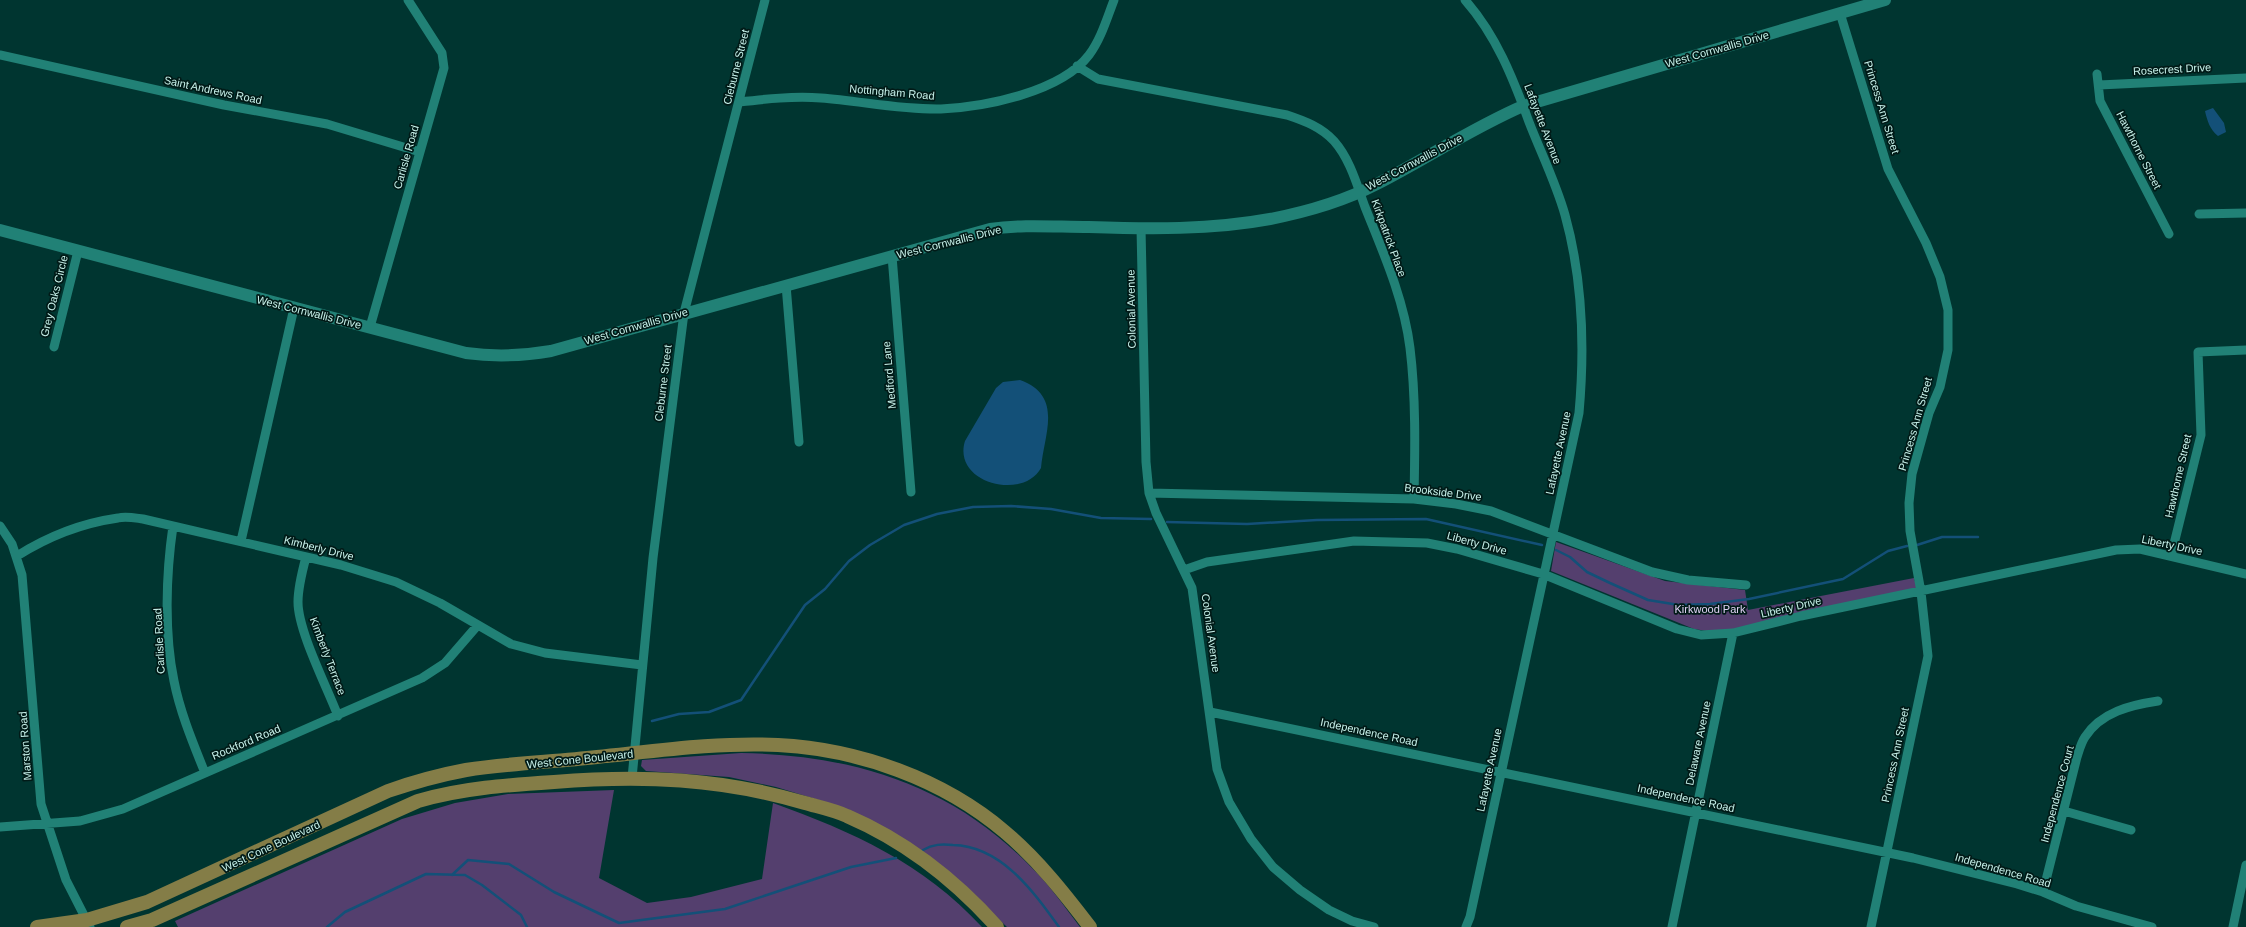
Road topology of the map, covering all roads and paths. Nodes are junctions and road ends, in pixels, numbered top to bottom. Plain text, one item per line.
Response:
1 (408, 0) edge
2 (765, 0) edge
3 (1114, 0) edge
4 (1465, 0) edge
5 (1885, 0) edge
6 (1840, 13) junction
7 (0, 55) edge
8 (1077, 66) junction
9 (2097, 74) dead end
10 (2246, 78) edge
11 (2099, 85) junction
12 (739, 102) junction
13 (1524, 106) junction
14 (420, 152) junction
15 (1360, 191) junction
16 (2246, 213) edge
17 (2199, 214) dead end
18 (1141, 228) junction
19 (0, 230) edge
20 (2169, 234) dead end
21 (78, 251) junction
22 (892, 256) junction
23 (786, 285) junction
24 (294, 308) junction
25 (684, 313) junction
26 (370, 327) junction
27 (54, 347) dead end
28 (2246, 350) edge
29 (799, 442) dead end
30 (911, 492) dead end
31 (1149, 492) junction
32 (1414, 499) junction
33 (0, 526) edge
34 (173, 526) junction
35 (1552, 534) junction
36 (241, 541) junction
37 (17, 556) junction
38 (2171, 556) junction
39 (306, 557) junction
40 (1184, 570) junction
41 (1543, 574) junction
42 (2246, 574) edge
43 (1746, 585) dead end
44 (1921, 592) junction
45 (477, 626) junction
46 (1732, 633) junction
47 (642, 665) junction
48 (2158, 701) dead end
49 (1210, 712) junction
50 (338, 716) junction
51 (634, 753) junction
52 (1501, 772) junction
53 (205, 773) junction
54 (632, 778) junction
55 (2064, 811) junction
56 (1696, 812) junction
57 (47, 825) junction
58 (0, 827) edge
59 (2131, 830) dead end
60 (1887, 853) junction
61 (2246, 865) edge
62 (2044, 892) junction
63 (89, 924) edge
64 (37, 927) edge
65 (127, 927) edge
66 (997, 927) edge
67 (1090, 927) edge
68 (1374, 927) edge
69 (1466, 927) edge
70 (1672, 927) edge
71 (1871, 927) edge
72 (2152, 927) edge
73 (2233, 927) edge

1 - 14 street, Carlisle Road
2 - 12 street, Cleburne Street
3 - 8 street, Nottingham Road
4 - 13 street, Lafayette Avenue
5 - 6 street, West Cornwallis Drive
6 - 13 street, West Cornwallis Drive
6 - 44 street, Princess Ann Street
7 - 14 street, Saint Andrews Road
8 - 12 street, Nottingham Road
8 - 15 street, Kirkpatrick Place
9 - 11 street, Hawthorne Street
10 - 11 street, Rosecrest Drive
11 - 20 street, Hawthorne Street
12 - 25 street, Cleburne Street
13 - 15 street, West Cornwallis Drive
13 - 35 street, Lafayette Avenue
14 - 26 street, Carlisle Road
15 - 18 street, West Cornwallis Drive
15 - 32 street, Kirkpatrick Place
16 - 17 street
18 - 22 street, West Cornwallis Drive
18 - 31 street, Colonial Avenue
19 - 21 street, West Cornwallis Drive
21 - 24 street, West Cornwallis Drive
21 - 27 street, Grey Oaks Circle
22 - 23 street, West Cornwallis Drive
22 - 30 street, Medford Lane
23 - 25 street, West Cornwallis Drive
23 - 29 street
24 - 26 street, West Cornwallis Drive
24 - 36 street
25 - 26 street, West Cornwallis Drive
25 - 47 street, Cleburne Street
28 - 38 street, Hawthorne Street
31 - 32 street, Brookside Drive
31 - 40 street, Colonial Avenue
32 - 35 street, Brookside Drive
33 - 37 street
34 - 36 street, Kimberly Drive
34 - 37 street, Kimberly Drive
34 - 53 street, Carlisle Road
35 - 41 street, Lafayette Avenue
35 - 43 street, Brookside Drive
36 - 39 street, Kimberly Drive
37 - 57 street, Marston Road
38 - 42 street, Liberty Drive
38 - 44 street, Liberty Drive
39 - 45 street, Kimberly Drive
39 - 50 street, Kimberly Terrace
40 - 41 street, Liberty Drive
40 - 49 street, Colonial Avenue
41 - 46 street, Liberty Drive
41 - 52 street, Lafayette Avenue
44 - 46 street, Liberty Drive
44 - 60 street, Princess Ann Street
45 - 47 street, Kimberly Drive
45 - 50 street, Rockford Road
46 - 56 street, Delaware Avenue
47 - 51 street, Cleburne Street
48 - 55 street, Independence Court
49 - 52 street, Independence Road
49 - 68 street, Colonial Avenue
50 - 53 street, Rockford Road
51 - 54 street, Cleburne Street
51 - 63 main road, West Cone Boulevard
51 - 67 main road, West Cone Boulevard
52 - 56 street, Independence Road
52 - 69 street, Lafayette Avenue
53 - 57 street, Rockford Road
54 - 65 main road, West Cone Boulevard
54 - 66 main road, West Cone Boulevard
55 - 59 street
55 - 62 street, Independence Court
56 - 60 street, Independence Road
56 - 70 street, Delaware Avenue
57 - 58 street, Rockford Road
57 - 63 street, Marston Road
60 - 62 street, Independence Road
60 - 71 street, Princess Ann Street
61 - 73 street
62 - 72 street, Independence Road
63 - 64 main road, West Cone Boulevard

